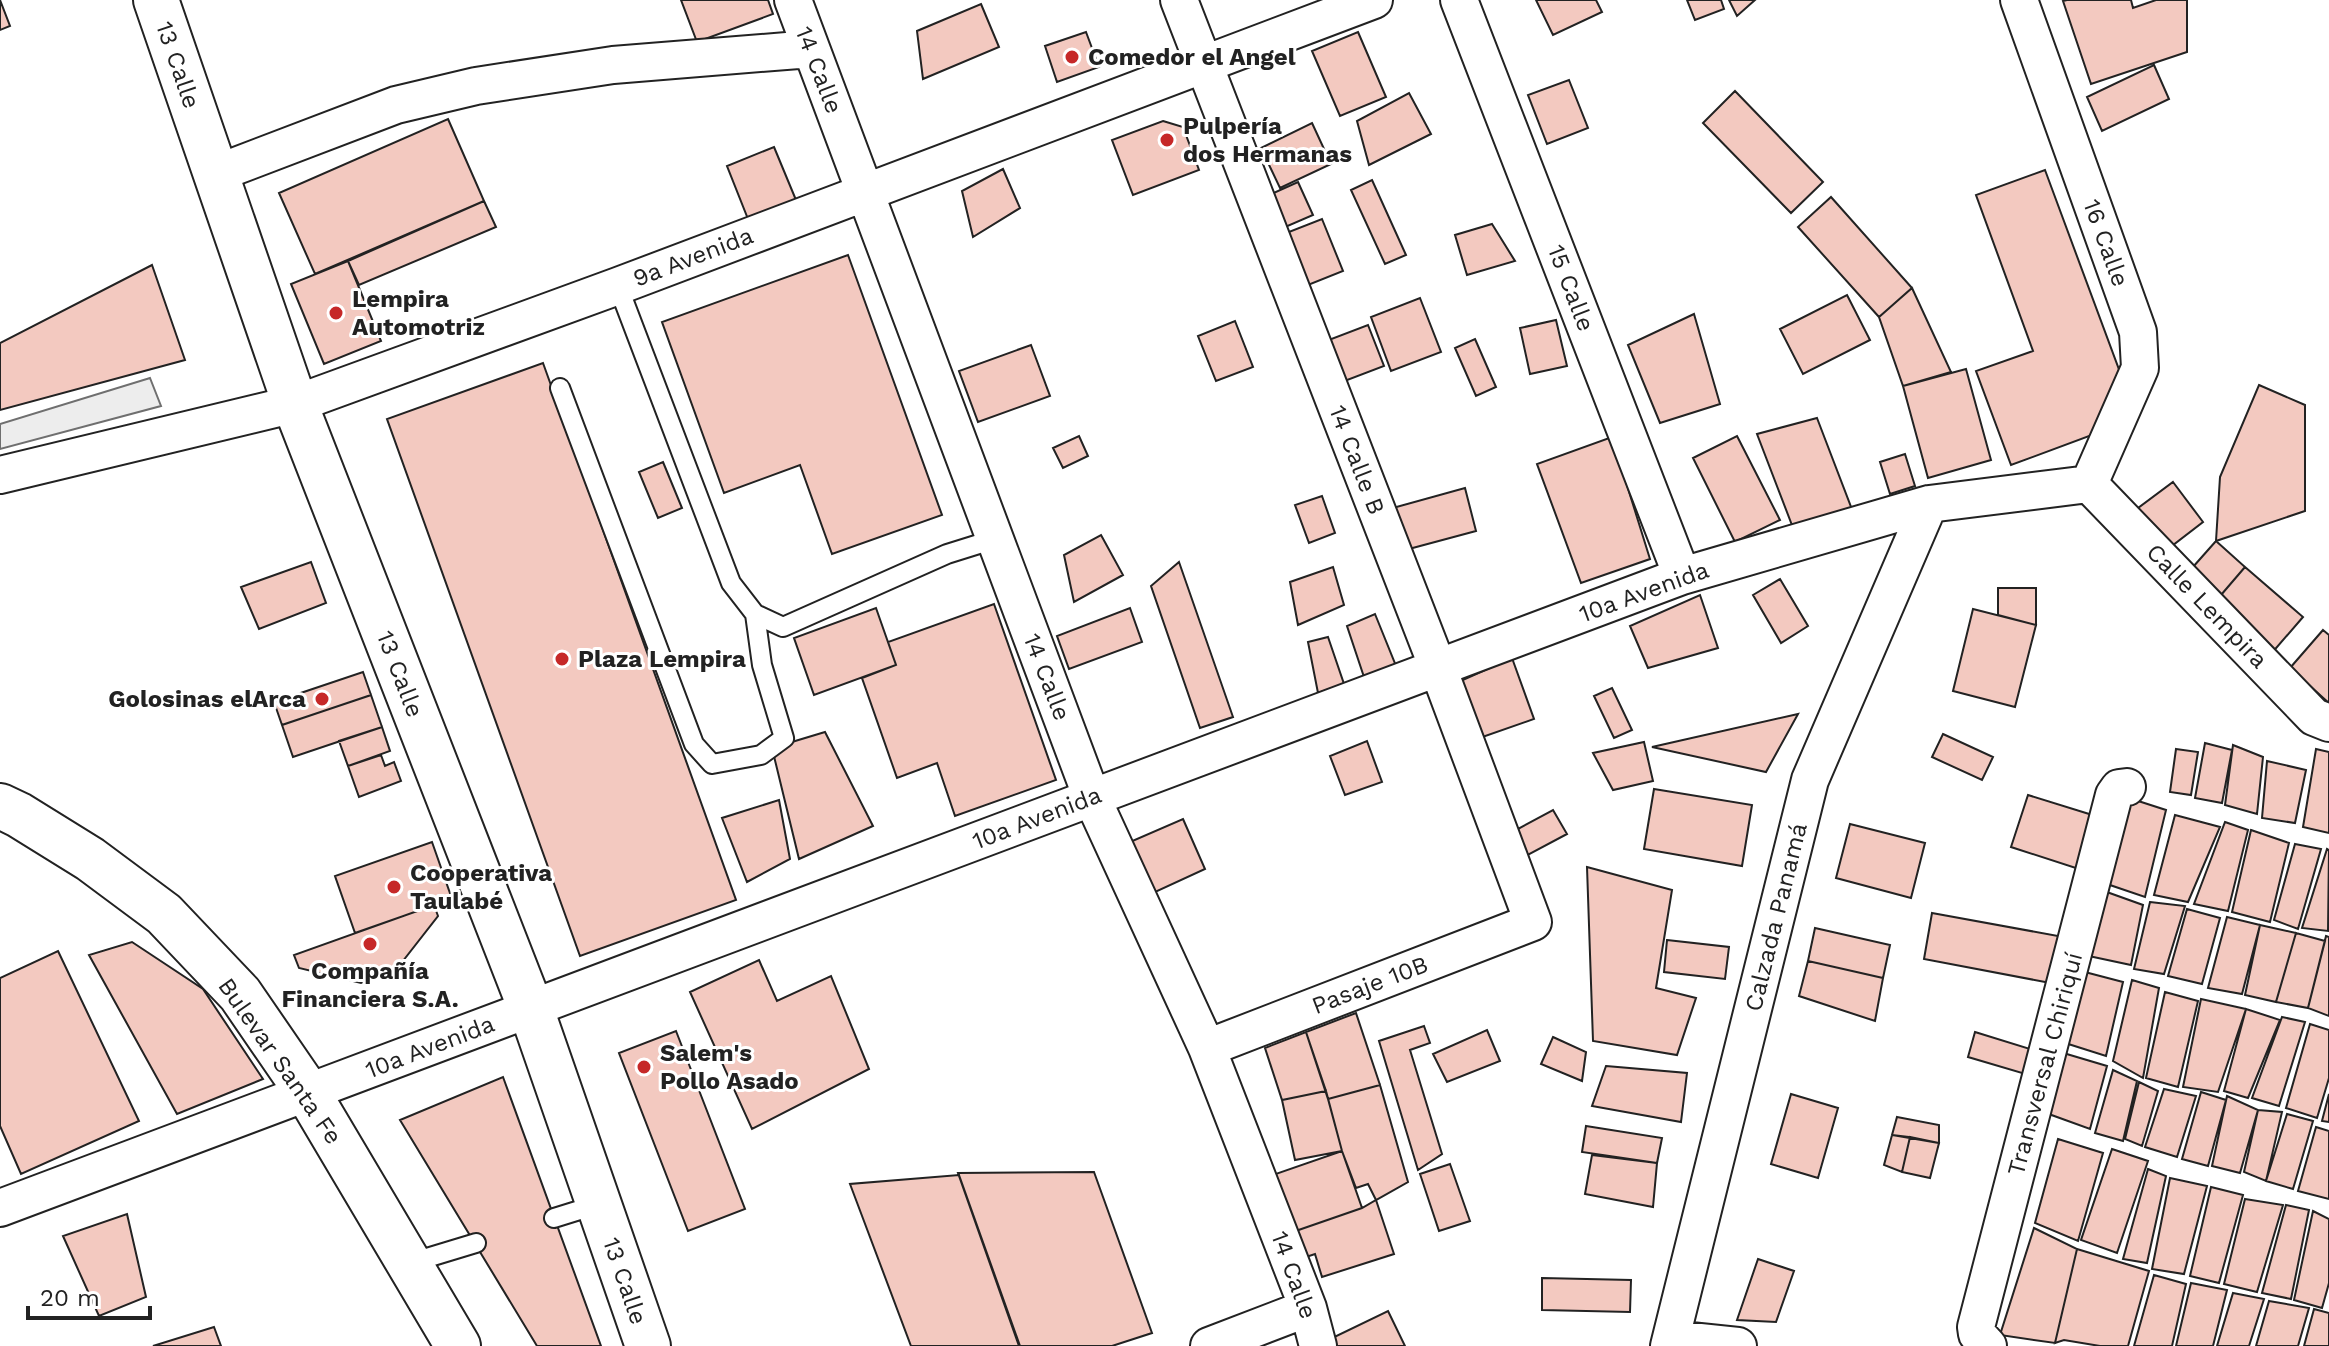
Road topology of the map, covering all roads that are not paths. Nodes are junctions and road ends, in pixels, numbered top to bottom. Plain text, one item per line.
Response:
1 (156, 0) edge
2 (793, 0) edge
3 (1179, 0) edge
4 (1374, 0) edge
5 (1459, 0) edge
6 (2019, 0) edge
7 (811, 49) junction
8 (1203, 63) junction
9 (215, 174) junction
10 (865, 192) junction
11 (618, 286) junction
12 (560, 388) dead end
13 (295, 404) junction
14 (0, 475) edge
15 (2089, 484) junction
16 (1929, 504) junction
17 (995, 539) junction
18 (1682, 576) junction
19 (755, 614) junction
20 (1438, 668) junction
21 (2329, 723) edge
22 (2127, 787) dead end
23 (1092, 798) junction
24 (0, 806) edge
25 (1533, 922) joint
26 (531, 1009) junction
27 (1207, 1048) junction
28 (308, 1093) junction
29 (599, 1204) junction
30 (0, 1208) edge
31 (554, 1218) dead end
32 (476, 1243) dead end
33 (410, 1263) junction
34 (1308, 1308) junction
35 (1670, 1342) edge
36 (458, 1346) edge
37 (648, 1346) edge
38 (1209, 1346) edge
39 (1318, 1346) edge
40 (1738, 1346) edge
41 (1988, 1346) edge

1 - 9 street, 13 Calle
2 - 7 street, 14 Calle
3 - 8 street, 14 Calle B
4 - 8 street, 9a Avenida
5 - 18 street, 15 Calle
6 - 15 street, 16 Calle
7 - 9 street
7 - 10 street, 14 Calle
8 - 10 street, 9a Avenida
8 - 20 street, 14 Calle B
9 - 13 street, 13 Calle
10 - 11 street, 9a Avenida
10 - 17 street, 14 Calle
11 - 13 street, 9a Avenida
11 - 19 lane
12 - 19 lane
13 - 14 street, 9a Avenida
13 - 26 street, 13 Calle
15 - 16 street, 10a Avenida
15 - 21 street, Calle Lempira
16 - 18 street, 10a Avenida
16 - 35 street, Calzada Panamá
17 - 19 lane
17 - 23 street, 14 Calle
18 - 20 street, 10a Avenida
20 - 23 street, 10a Avenida
20 - 25 street, 14 Calle B
22 - 41 street, Transversal Chiriquí
23 - 26 street, 10a Avenida
23 - 27 street, 14 Calle
24 - 28 street, Bulevar Santa Fe
25 - 27 street, Pasaje 10B
26 - 28 street, 10a Avenida
26 - 29 street, 13 Calle
27 - 34 street, 14 Calle
28 - 30 street, 10a Avenida
28 - 33 street, Bulevar Santa Fe
29 - 31 lane
29 - 37 street, 13 Calle
32 - 33 lane
33 - 36 street, Bulevar Santa Fe
34 - 38 street
34 - 39 street, 14 Calle
35 - 40 street

